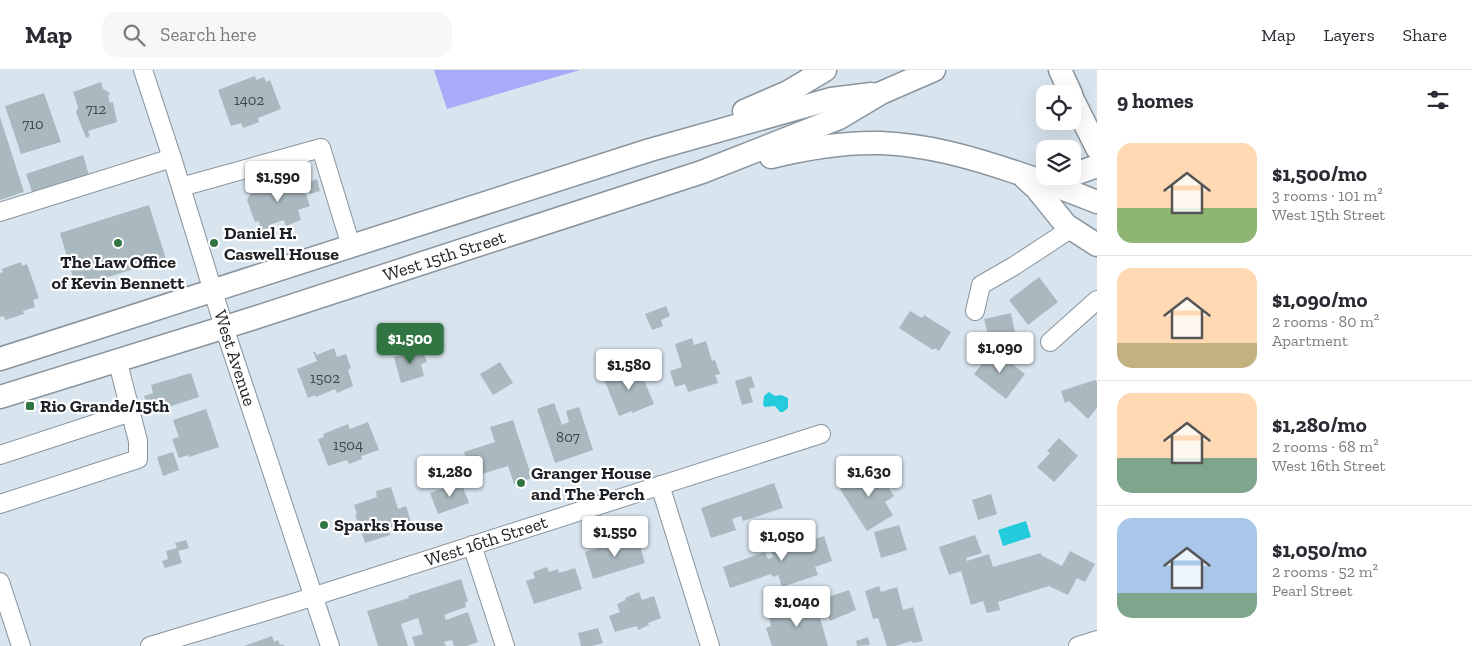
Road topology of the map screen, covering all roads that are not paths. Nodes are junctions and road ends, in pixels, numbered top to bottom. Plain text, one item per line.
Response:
1 (143, 70) edge
2 (824, 70) edge
3 (934, 70) edge
4 (1060, 70) edge
5 (1067, 85) edge
6 (881, 93) junction
7 (1081, 116) edge
8 (1097, 148) edge
9 (650, 150) junction
10 (172, 158) junction
11 (1097, 166) edge
12 (702, 172) junction
13 (1081, 172) edge
14 (1025, 175) junction
15 (1036, 175) edge
16 (181, 187) junction
17 (1097, 202) edge
18 (0, 212) edge
19 (1072, 228) junction
20 (1097, 245) edge
21 (351, 246) junction
22 (214, 291) junction
23 (1097, 300) edge
24 (975, 311) dead end
25 (224, 327) junction
26 (1050, 342) dead end
27 (0, 359) edge
28 (117, 359) junction
29 (0, 397) edge
30 (131, 412) junction
31 (821, 434) dead end
32 (0, 455) edge
33 (660, 485) junction
34 (0, 504) edge
35 (472, 545) junction
36 (0, 582) edge
37 (314, 596) junction
38 (1097, 640) edge
39 (21, 646) edge
40 (150, 646) edge
41 (330, 646) edge
42 (505, 646) edge
43 (710, 646) edge
44 (1078, 646) edge

1 - 10 street, West Avenue
2 - 9 main road
3 - 6 main road, West 15th Street
4 - 5 main road
6 - 9 main road, West 15th Street
6 - 12 main road, West 15th Street
7 - 8 main road
9 - 21 main road, West 15th Street
10 - 16 street, West Avenue
10 - 18 street
11 - 13 main road
12 - 14 main road
12 - 25 main road, West 15th Street
14 - 15 main road
14 - 17 main road
14 - 19 main road
16 - 21 street
16 - 22 street, West Avenue
19 - 20 main road
19 - 24 street
21 - 22 main road, West 15th Street
22 - 25 street, West Avenue
22 - 27 main road, West 15th Street
23 - 26 street
25 - 28 main road, West 15th Street
25 - 37 street, West Avenue
28 - 29 main road, West 15th Street
28 - 30 street
30 - 32 street
30 - 34 street
31 - 33 street, West 16th Street
33 - 35 street, West 16th Street
33 - 43 street
35 - 37 street, West 16th Street
35 - 42 street
36 - 39 street
37 - 40 street, West 16th Street
37 - 41 street, West Avenue
38 - 44 street

